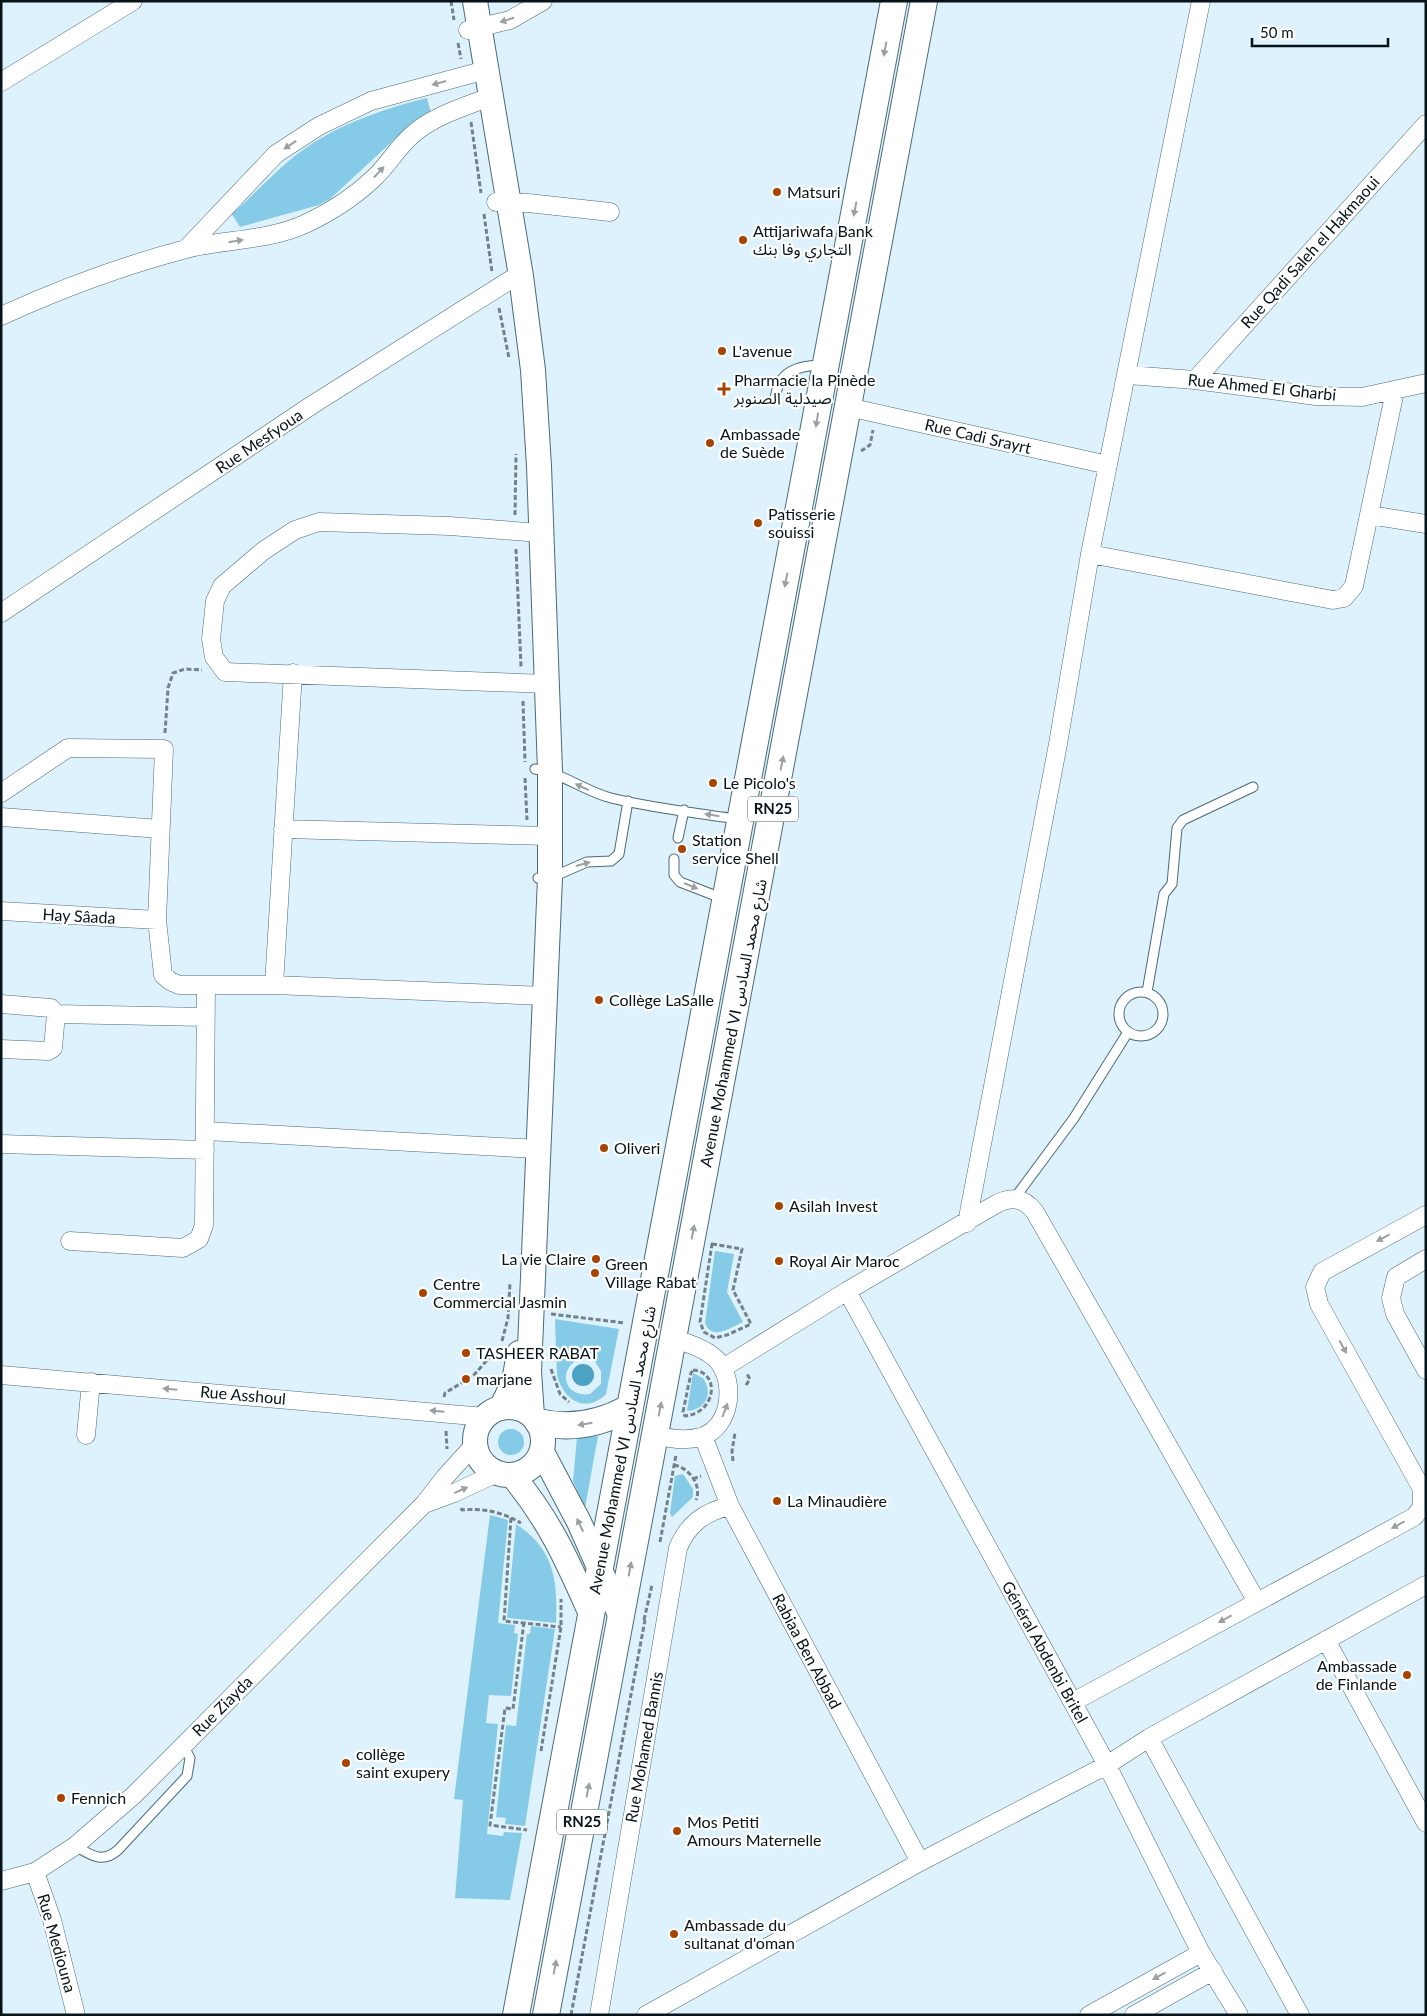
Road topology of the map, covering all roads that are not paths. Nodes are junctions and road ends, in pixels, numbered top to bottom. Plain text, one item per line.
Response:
1 (133, 1) edge
2 (463, 1) edge
3 (475, 1) edge
4 (542, 1) edge
5 (894, 1) edge
6 (924, 1) edge
7 (1201, 1) edge
8 (465, 31) junction
9 (475, 74) junction
10 (1, 82) edge
11 (474, 103) junction
12 (1425, 127) edge
13 (492, 201) junction
14 (610, 212) dead end
15 (187, 248) junction
16 (508, 282) junction
17 (1, 316) edge
18 (826, 363) junction
19 (1128, 375) junction
20 (1195, 380) junction
21 (1426, 383) edge
22 (1395, 391) junction
23 (775, 400) dead end
24 (848, 407) junction
25 (1108, 465) junction
26 (1370, 515) junction
27 (1426, 524) edge
28 (528, 531) junction
29 (1090, 554) junction
30 (1, 613) edge
31 (292, 673) junction
32 (534, 683) junction
33 (543, 770) junction
34 (1253, 787) dead end
35 (1, 793) edge
36 (628, 801) junction
37 (684, 810) junction
38 (1, 817) edge
39 (740, 820) junction
40 (160, 828) junction
41 (283, 829) junction
42 (538, 836) junction
43 (678, 838) dead end
44 (674, 859) dead end
45 (544, 878) junction
46 (726, 900) junction
47 (1, 912) edge
48 (157, 920) junction
49 (206, 985) junction
50 (274, 985) junction
51 (1147, 992) junction
52 (540, 995) junction
53 (1, 1004) edge
54 (56, 1014) junction
55 (205, 1017) junction
56 (1128, 1032) junction
57 (1, 1049) edge
58 (206, 1131) junction
59 (1, 1144) edge
60 (533, 1148) junction
61 (205, 1150) junction
62 (1014, 1198) junction
63 (1426, 1215) edge
64 (967, 1223) junction
65 (70, 1242) dead end
66 (1426, 1259) edge
67 (846, 1291) junction
68 (673, 1339) junction
69 (723, 1368) junction
70 (1426, 1370) edge
71 (636, 1374) junction
72 (1, 1375) edge
73 (666, 1379) junction
74 (91, 1382) junction
75 (629, 1408) junction
76 (493, 1412) junction
77 (535, 1419) junction
78 (86, 1435) dead end
79 (655, 1435) junction
80 (703, 1436) junction
81 (475, 1444) junction
82 (542, 1452) junction
83 (505, 1474) junction
84 (424, 1504) junction
85 (730, 1506) junction
86 (600, 1567) junction
87 (1426, 1585) edge
88 (1257, 1602) junction
89 (591, 1614) junction
90 (633, 1618) junction
91 (1326, 1640) junction
92 (1073, 1702) junction
93 (1149, 1738) junction
94 (183, 1745) junction
95 (1107, 1765) junction
96 (1425, 1819) edge
97 (76, 1846) junction
98 (920, 1862) junction
99 (35, 1872) junction
100 (1, 1881) edge
101 (1202, 1953) junction
102 (1213, 1971) junction
103 (76, 2015) edge
104 (516, 2015) edge
105 (546, 2015) edge
106 (598, 2015) edge
107 (646, 2015) edge
108 (1089, 2015) edge
109 (1134, 2015) edge
110 (1239, 2015) edge
111 (1300, 2015) edge

1 - 10 street
2 - 8 main road
3 - 8 main road
4 -> 8 street
5 -> 18 main road, Avenue Mohammed VI شارع محمد السادس / RN25
6 - 24 main road, Avenue Mohammed VI شارع محمد السادس / RN25
7 - 19 street
8 - 9 main road
9 - 11 main road
9 - 13 main road
9 -> 15 street
11 - 13 main road
15 -> 11 street
12 - 20 street, Rue Qadi Saleh el Hakmaoui
13 - 14 street
13 - 16 main road
15 - 17 street
16 - 28 main road
16 - 30 street, Rue Mesfyoua
18 - 23 lane
18 -> 39 main road, Avenue Mohammed VI شارع محمد السادس / RN25
19 - 20 street, Rue Ahmed El Gharbi
19 - 25 street
20 - 22 street, Rue Ahmed El Gharbi
21 - 22 street, Rue Ahmed El Gharbi
22 - 26 street
24 - 25 street, Rue Cadi Srayrt
68 -> 24 main road, Avenue Mohammed VI شارع محمد السادس / RN25
25 - 29 street
26 - 27 street
26 - 29 street
28 - 31 street
28 - 32 main road
29 - 64 street
31 - 32 street
31 - 41 street
32 - 33 main road
36 -> 33 lane
33 - 42 main road
34 - 51 lane
35 - 40 street
36 - 37 lane
45 -> 36 lane
39 -> 37 lane
37 - 43 lane
38 - 40 street
39 - 46 main road, Avenue Mohammed VI شارع محمد السادس / RN25
40 - 48 street
41 - 42 street
41 - 50 street
42 - 45 main road
44 -> 46 lane
45 - 52 main road
46 - 71 main road, Avenue Mohammed VI شارع محمد السادس / RN25
47 - 48 street, Hay Sâada
48 - 49 street
49 - 50 street
49 - 55 street
50 - 52 street
51 - 56 lane
51 - 56 lane
52 - 60 main road
53 - 54 street
54 - 55 street
54 - 57 street
55 - 58 street
56 - 62 lane
58 - 60 street
58 - 61 street
59 - 61 street
60 - 76 main road
60 - 77 main road
61 - 65 street
62 - 64 street
62 - 88 street
63 -> 88 street
64 - 67 street
66 - 70 street
67 - 69 street
67 - 92 street, Général Abdenbi Britel
68 - 69 street
68 - 73 main road, Avenue Mohammed VI شارع محمد السادس / RN25
80 -> 69 street
71 - 73 main road
71 - 75 main road, Avenue Mohammed VI شارع محمد السادس / RN25
72 - 74 street, Rue Asshoul
79 -> 73 main road, Avenue Mohammed VI شارع محمد السادس / RN25
76 -> 74 street, Rue Asshoul
74 - 78 street
75 -> 77 main road
75 - 86 main road, Avenue Mohammed VI شارع محمد السادس / RN25
76 - 77 main road
76 - 81 main road
77 - 82 main road
79 - 80 street
90 -> 79 main road, Avenue Mohammed VI شارع محمد السادس / RN25
80 - 85 street, Rabiaa Ben Abbad
81 - 83 main road
81 - 84 street, Rue Ziayda
82 - 83 main road
86 -> 82 main road
84 -> 83 street, Rue Ziayda
83 - 89 main road
84 - 94 street, Rue Ziayda
85 - 98 street, Rabiaa Ben Abbad
85 - 106 street, Rue Mohamed Bannis
86 - 89 main road, Avenue Mohammed VI شارع محمد السادس / RN25
86 - 90 main road
87 - 91 street
88 -> 92 street
89 - 104 main road, Avenue Mohammed VI شارع محمد السادس / RN25
105 -> 90 main road, Avenue Mohammed VI شارع محمد السادس / RN25
91 - 93 street
91 - 96 street
92 - 95 street, Général Abdenbi Britel
93 - 95 street
93 - 111 street
94 - 97 street, Rue Ziayda
94 - 97 lane
95 - 98 street
95 - 101 street, Général Abdenbi Britel
97 - 99 street, Rue Ziayda
98 - 107 street
99 - 100 street, Rue Ziayda
99 - 103 street, Rue Mediouna
101 - 102 street, Général Abdenbi Britel
101 -> 108 street
102 - 109 street
102 - 110 street, Général Abdenbi Britel

